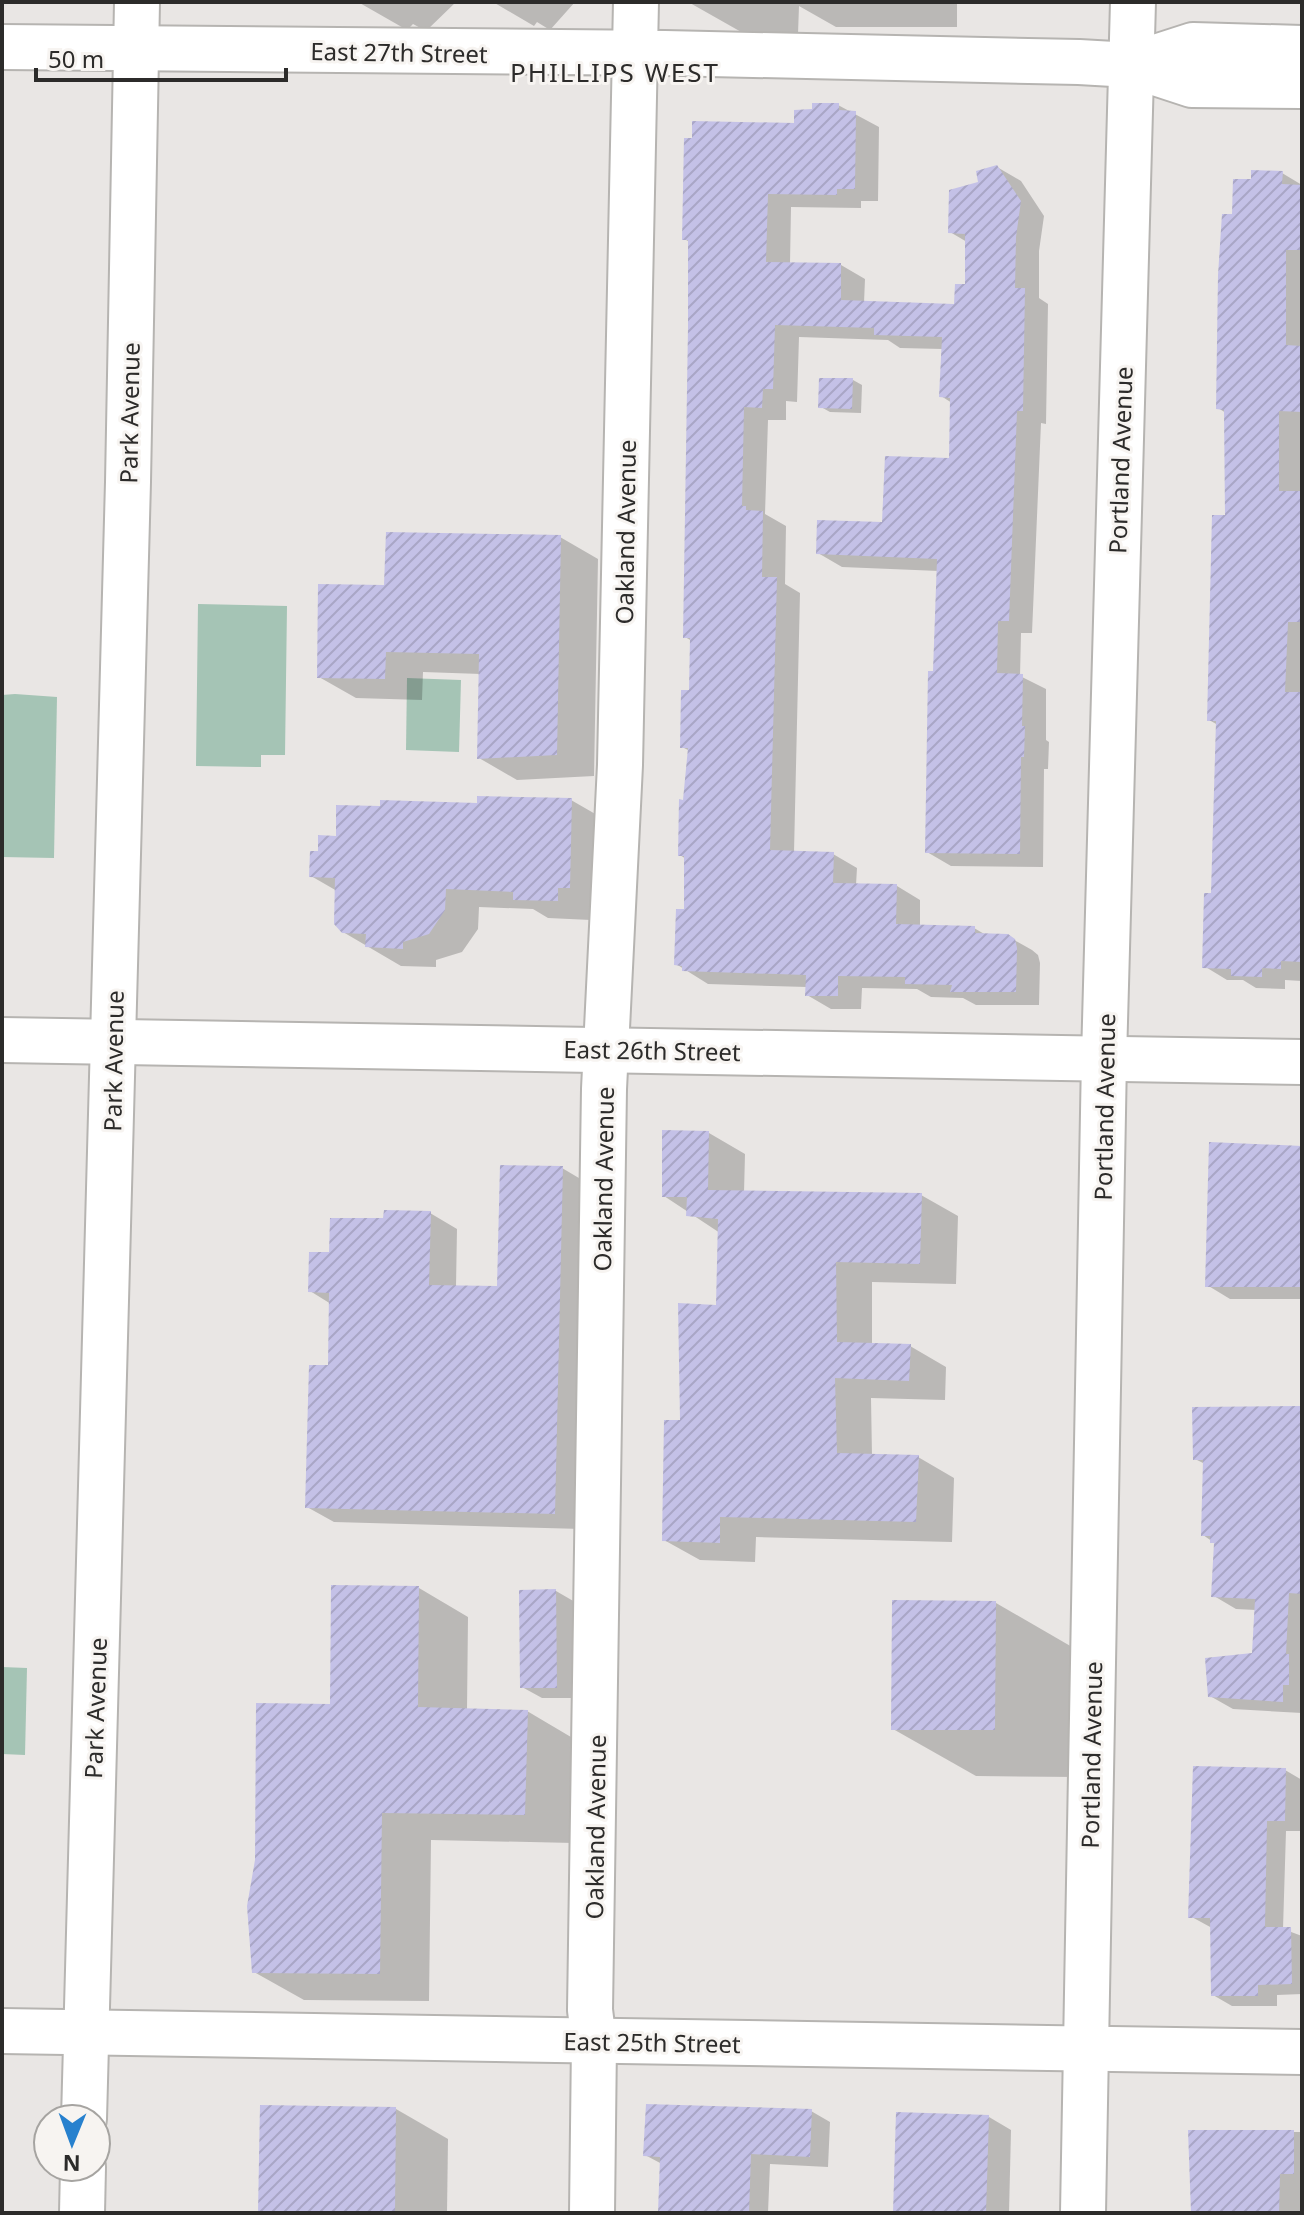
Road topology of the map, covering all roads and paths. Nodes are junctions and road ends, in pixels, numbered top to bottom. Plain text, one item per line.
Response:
1 (137, 2) edge
2 (636, 2) edge
3 (1133, 2) edge
4 (2, 47) edge
5 (1302, 48) edge
6 (136, 49) junction
7 (634, 53) junction
8 (1131, 65) junction
9 (1302, 86) edge
10 (2, 1040) edge
11 (113, 1042) junction
12 (606, 1050) junction
13 (1104, 1058) junction
14 (1302, 1062) edge
15 (2, 2031) edge
16 (87, 2033) junction
17 (594, 2042) junction
18 (1086, 2048) junction
19 (1302, 2052) edge
20 (85, 2103) edge
21 (83, 2183) edge
22 (82, 2213) edge
23 (592, 2213) edge
24 (1083, 2213) edge

1 - 6 street, Park Avenue
2 - 7 street, Oakland Avenue
3 - 8 street, Portland Avenue
4 - 6 street, East 27th Street
5 - 8 street, East 27th Street
6 - 7 street, East 27th Street
6 - 11 street, Park Avenue
7 - 8 street, East 27th Street
7 - 12 street, Oakland Avenue
8 - 9 street, East 27th Street
8 - 13 street, Portland Avenue
10 - 11 street, East 26th Street
11 - 12 street, East 26th Street
11 - 16 street, Park Avenue
12 - 13 street, East 26th Street
12 - 17 street, Oakland Avenue
13 - 14 street, East 26th Street
13 - 18 street, Portland Avenue
15 - 16 street, East 25th Street
16 - 17 street, East 25th Street
16 - 20 street, Park Avenue
17 - 18 street, East 25th Street
17 - 23 street, Oakland Avenue
18 - 19 street, East 25th Street
18 - 24 street, Portland Avenue
21 - 22 street

